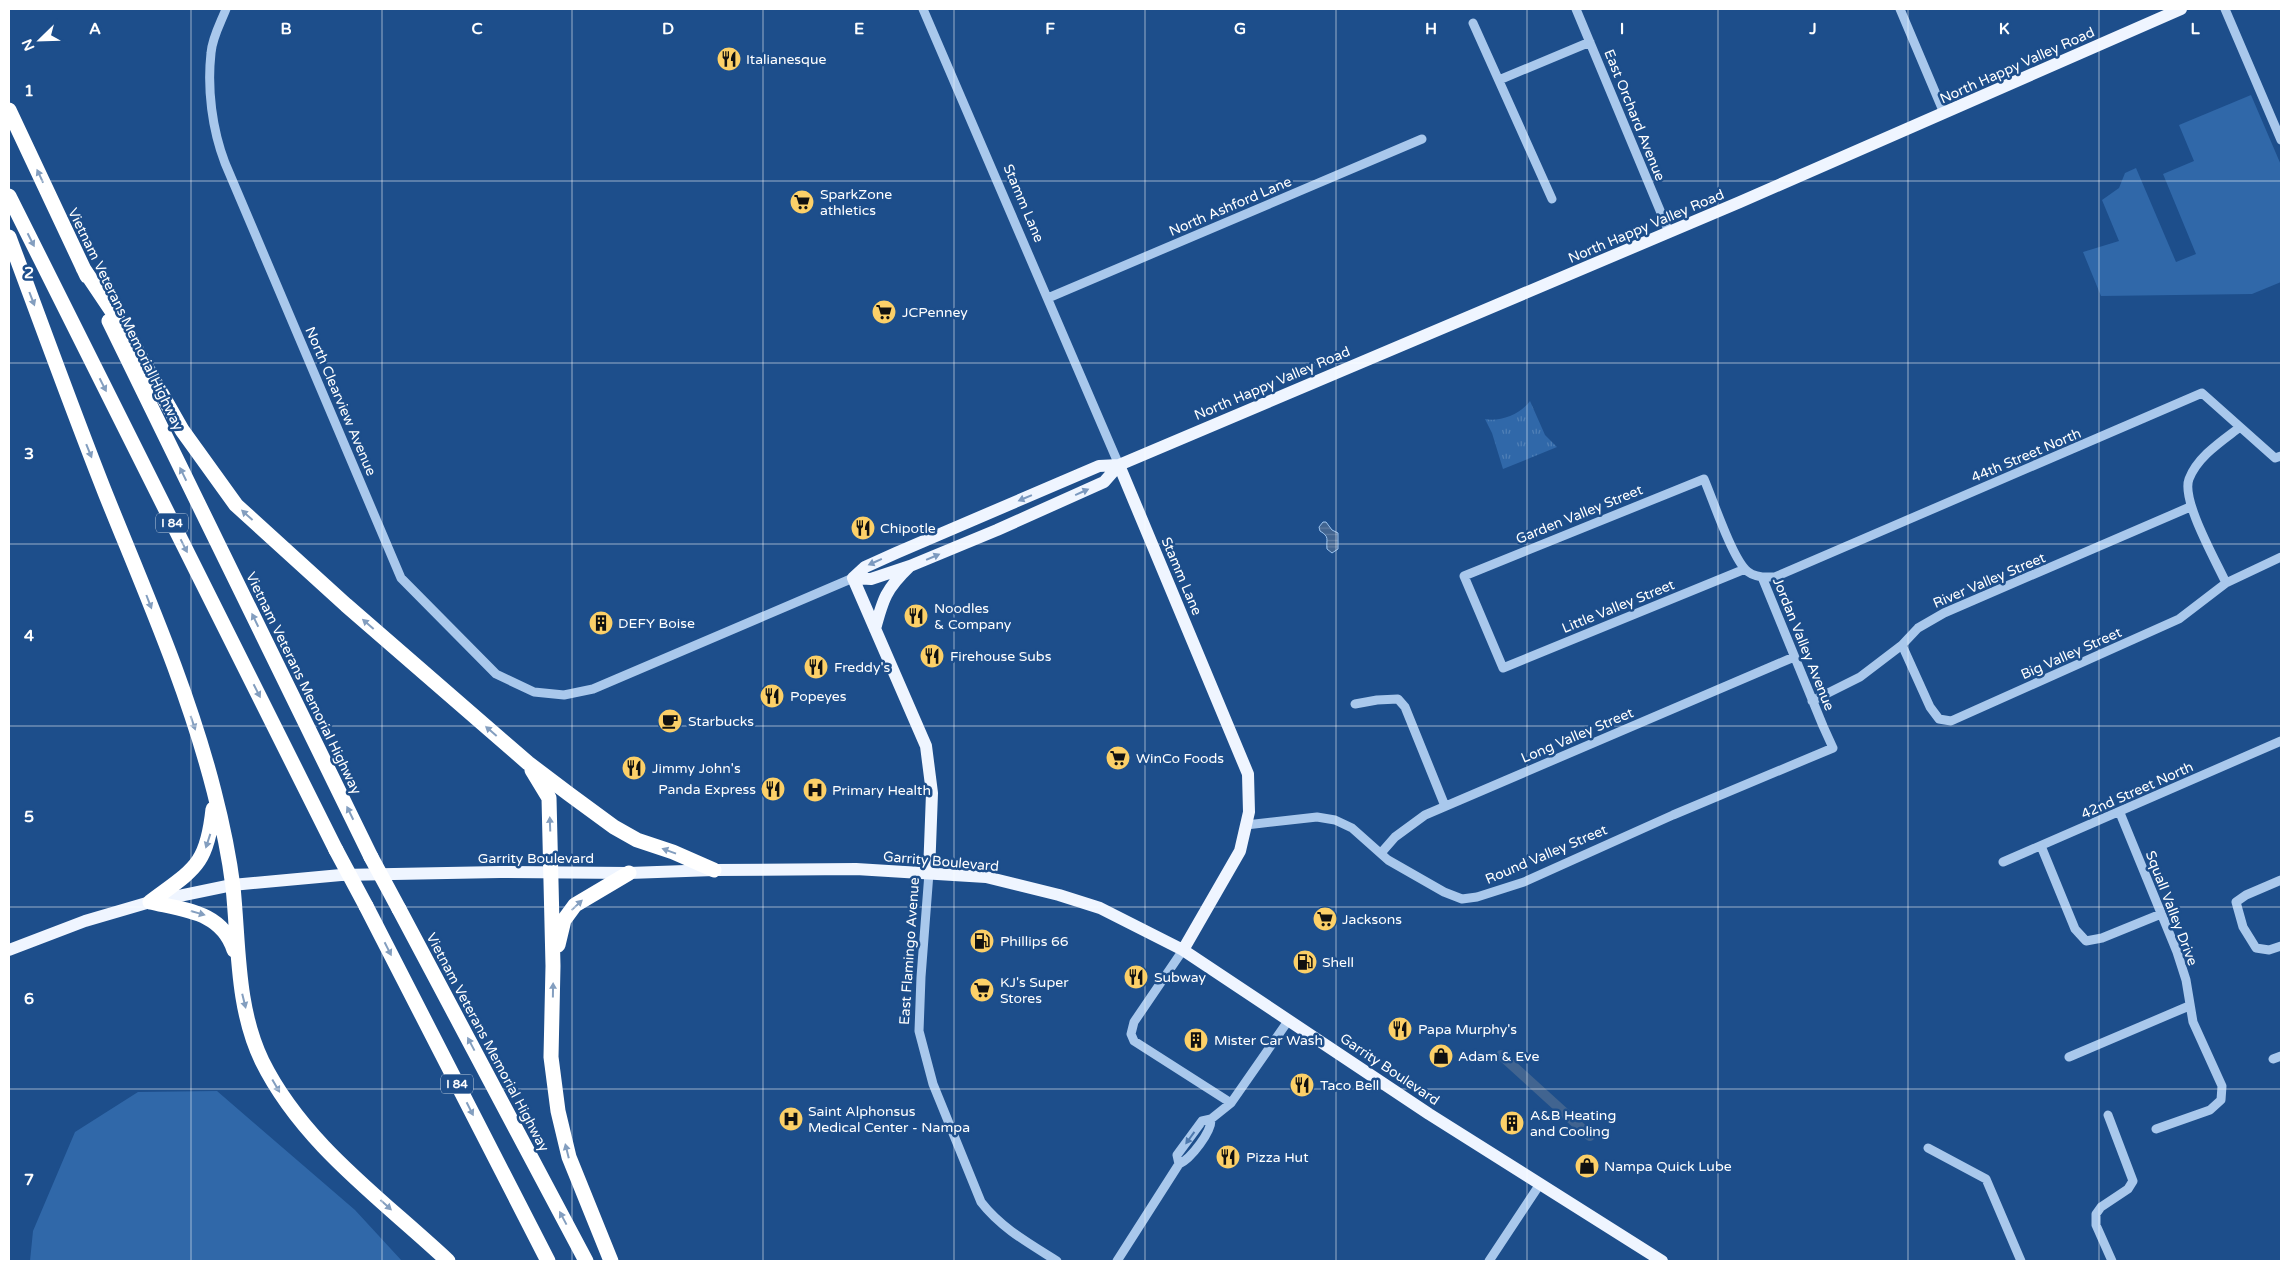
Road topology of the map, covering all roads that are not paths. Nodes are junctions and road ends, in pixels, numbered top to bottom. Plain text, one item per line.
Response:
1 (226, 9) edge
2 (923, 9) edge
3 (1576, 9) edge
4 (1900, 9) edge
5 (2181, 9) edge
6 (2225, 9) edge
7 (1473, 24) dead end
8 (1590, 42) junction
9 (1499, 80) junction
10 (9, 110) edge
11 (1944, 113) junction
12 (1422, 139) dead end
13 (2281, 140) edge
14 (9, 196) edge
15 (1552, 199) dead end
16 (1669, 232) junction
17 (9, 237) edge
18 (83, 268) junction
19 (1048, 298) junction
20 (2240, 427) junction
21 (2281, 456) edge
22 (1119, 465) junction
23 (2190, 507) junction
24 (2281, 557) edge
25 (910, 566) junction
26 (1745, 569) junction
27 (1762, 577) junction
28 (853, 578) junction
29 (2226, 583) junction
30 (875, 629) junction
31 (1902, 645) junction
32 (1794, 657) junction
33 (1503, 668) joint
34 (593, 689) joint
35 (1812, 701) junction
36 (1356, 704) dead end
37 (2281, 741) edge
38 (1834, 748) joint
39 (528, 762) junction
40 (214, 793) junction
41 (1445, 806) junction
42 (2120, 813) junction
43 (1246, 826) junction
44 (2041, 846) junction
45 (1381, 853) junction
46 (2003, 862) dead end
47 (714, 870) junction
48 (551, 872) junction
49 (629, 873) junction
50 (929, 874) junction
51 (2281, 880) edge
52 (232, 885) junction
53 (150, 902) junction
54 (2161, 914) junction
55 (2281, 946) edge
56 (9, 950) edge
57 (1183, 950) junction
58 (237, 960) junction
59 (554, 966) junction
60 (2189, 1006) junction
61 (1288, 1021) junction
62 (2069, 1057) dead end
63 (1231, 1104) junction
64 (2108, 1115) dead end
65 (2156, 1128) dead end
66 (1928, 1148) dead end
67 (1540, 1184) junction
68 (448, 1261) edge
69 (548, 1261) edge
70 (586, 1261) edge
71 (611, 1261) edge
72 (1057, 1261) edge
73 (1117, 1261) edge
74 (1489, 1261) edge
75 (1662, 1261) edge
76 (2021, 1261) edge
77 (2112, 1261) edge

1 - 34 street, North Clearview Avenue
2 - 19 street, Stamm Lane
3 - 8 street, East Orchard Avenue
4 - 11 street
5 - 11 main road, North Happy Valley Road
6 - 13 street
7 - 9 street
8 - 9 street
8 - 16 street, East Orchard Avenue
9 - 15 street
18 -> 10 highway, Vietnam Veterans Memorial Highway / I 84
11 - 16 main road, North Happy Valley Road
12 - 19 street, North Ashford Lane
14 -> 69 highway, I 84, bridge
16 - 22 main road, North Happy Valley Road
17 -> 40 highway
39 -> 18 highway
70 -> 18 highway, Vietnam Veterans Memorial Highway / I 84, bridge
19 - 22 street, Stamm Lane
20 - 21 street, 44th Street North
20 - 23 street
20 - 27 street, 44th Street North
25 -> 22 main road, North Happy Valley Road
22 -> 28 main road, North Happy Valley Road
22 - 43 main road, Stamm Lane
23 - 29 street
23 - 31 street, River Valley Street
24 - 29 street, Big Valley Street
25 - 28 main road, North Happy Valley Road
25 - 30 main road
26 - 27 street, Jordan Valley Avenue
26 - 33 street, Little Valley Street
26 - 33 street, Garden Valley Street
27 - 32 street, Jordan Valley Avenue
28 - 30 main road, East Flamingo Avenue
28 - 34 street, North Happy Valley Road
29 - 31 street, Big Valley Street
30 - 50 main road, East Flamingo Avenue
31 - 35 street, River Valley Street
32 - 35 street, Jordan Valley Avenue
32 - 41 street, Long Valley Street
35 - 38 street, Jordan Valley Avenue
36 - 41 street
37 - 42 street, 42nd Street North
38 - 45 street, Round Valley Street
47 -> 39 highway
48 -> 39 highway
40 - 52 highway
40 -> 53 highway
41 - 45 street, Long Valley Street
42 - 44 street, 42nd Street North
42 - 54 street, Squall Valley Drive
43 - 45 street, Round Valley Street
43 - 57 main road, Stamm Lane
44 - 46 street, 42nd Street North
44 - 54 street
47 - 49 main road, Garrity Boulevard
47 - 50 main road, Garrity Boulevard
48 - 49 main road, Garrity Boulevard
48 - 52 main road, Garrity Boulevard
48 - 59 highway
59 -> 49 highway
50 - 57 main road, Garrity Boulevard
50 - 72 street, East Flamingo Avenue
51 - 55 street
52 - 53 main road, Garrity Boulevard
52 - 58 highway
53 - 56 main road, Garrity Boulevard
53 -> 58 highway
54 - 60 street, Squall Valley Drive
57 - 61 main road, Garrity Boulevard
57 - 63 street, Stamm Lane
58 -> 68 highway
71 -> 59 highway
60 - 62 street
60 - 65 street, Squall Valley Drive
61 - 63 street
61 - 67 main road, Garrity Boulevard
63 - 73 street
64 - 77 street
66 - 76 street
67 - 74 street
67 - 75 main road, Garrity Boulevard

